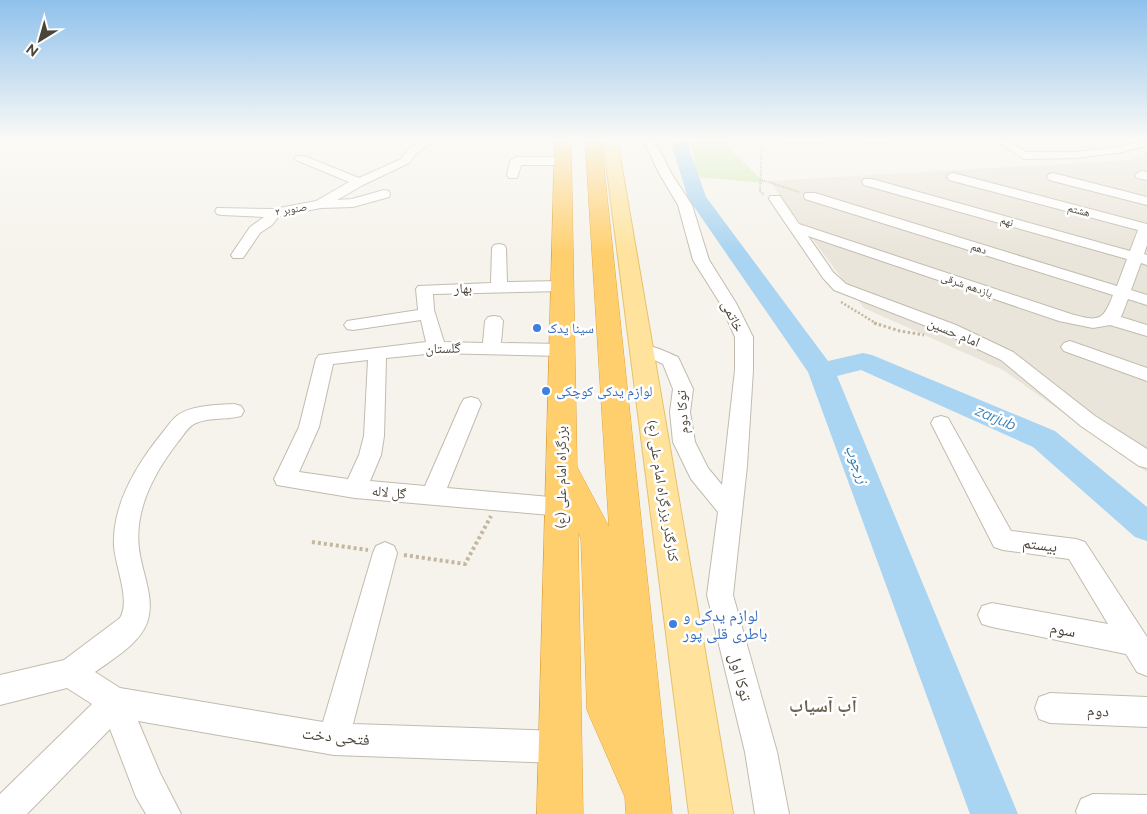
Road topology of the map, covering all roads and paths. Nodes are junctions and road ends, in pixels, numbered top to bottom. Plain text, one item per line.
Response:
1 (347, 177) edge
2 (370, 177) edge
3 (563, 177) edge
4 (596, 177) edge
5 (616, 177) edge
6 (667, 177) edge
7 (953, 177) dead end
8 (1053, 177) dead end
9 (762, 180) dead end
10 (359, 182) junction
11 (868, 182) dead end
12 (384, 194) dead end
13 (810, 196) joint
14 (775, 199) dead end
15 (1147, 201) edge
16 (320, 204) junction
17 (222, 211) dead end
18 (274, 213) junction
19 (795, 227) junction
20 (1146, 228) edge
21 (499, 248) dead end
22 (238, 255) dead end
23 (1142, 259) edge
24 (562, 286) junction
25 (499, 288) junction
26 (1123, 293) junction
27 (1147, 300) edge
28 (428, 314) junction
29 (1111, 320) junction
30 (494, 321) dead end
31 (354, 325) dead end
32 (1147, 331) edge
33 (436, 347) junction
34 (1070, 347) dead end
35 (492, 348) junction
36 (562, 350) junction
37 (610, 350) junction
38 (642, 351) junction
39 (377, 354) junction
40 (1147, 375) edge
41 (471, 404) dead end
42 (234, 411) dead end
43 (941, 423) dead end
44 (1147, 460) edge
45 (561, 466) junction
46 (355, 489) junction
47 (432, 497) junction
48 (498, 502) junction
49 (561, 507) junction
50 (731, 511) junction
51 (312, 542) dead end
52 (385, 553) junction
53 (561, 604) junction
54 (617, 604) junction
55 (992, 615) dead end
56 (1141, 652) edge
57 (70, 673) junction
58 (0, 690) edge
59 (114, 702) junction
60 (1050, 708) dead end
61 (1147, 712) edge
62 (334, 739) junction
63 (560, 748) junction
64 (648, 805) edge
65 (1093, 811) dead end
66 (6, 812) dead end
67 (1147, 812) edge
68 (164, 814) edge
69 (560, 814) edge
70 (712, 814) edge
71 (772, 814) edge

1 - 10 street
2 - 10 street, صنوبر ۲
3 - 24 highway, بزرگراه امام علی (ع)
4 - 37 highway
5 - 38 main road, کنارگذر بزرگراه امام علی (ع)
6 - 50 street, خاتمی
7 - 20 street, هشتم
8 - 15 street
9 - 13 path
10 - 16 street, صنوبر ۲
11 - 23 street, نهم
12 - 16 street
13 - 26 street, دهم
14 - 19 street, امام حسین
16 - 18 street, صنوبر ۲
17 - 18 street, صنوبر ۲
18 - 22 street
19 - 29 street, یازدهم شرقی
19 - 44 street, امام حسین
20 - 23 street
21 - 25 street
23 - 26 street
24 - 25 street, بهار
24 - 36 highway, بزرگراه امام علی (ع)
25 - 28 street, بهار
26 - 27 street, دهم
26 - 29 street
28 - 31 street
28 - 33 street, بهار
29 - 32 street
30 - 35 street
33 - 35 street, گلستان
33 - 39 street, گلستان
34 - 40 street
35 - 36 street, گلستان
36 - 45 highway, بزرگراه امام علی (ع)
37 - 38 main road
37 - 54 highway
38 - 50 street, توکا دوم
38 - 70 main road, کنارگذر بزرگراه امام علی (ع)
39 - 46 street, گل لاله
39 - 46 street, گلستان
41 - 47 street
42 - 57 street
43 - 56 street, بیستم
45 - 49 highway, بزرگراه امام علی (ع)
45 - 54 highway
46 - 47 street, گل لاله
47 - 48 street, گل لاله
48 - 49 street, گل لاله
48 - 52 path
49 - 53 highway, بزرگراه امام علی (ع)
50 - 71 street, توکا اول
51 - 52 path
52 - 62 street
53 - 54 highway
53 - 63 highway, بزرگراه امام علی (ع)
54 - 64 highway
55 - 56 street, سوم
57 - 58 street
57 - 59 street
59 - 62 street, فتحی دخت
59 - 66 street
59 - 68 street
60 - 61 street, دوم
62 - 63 street, فتحی دخت
63 - 69 highway, بزرگراه امام علی (ع)
65 - 67 street

